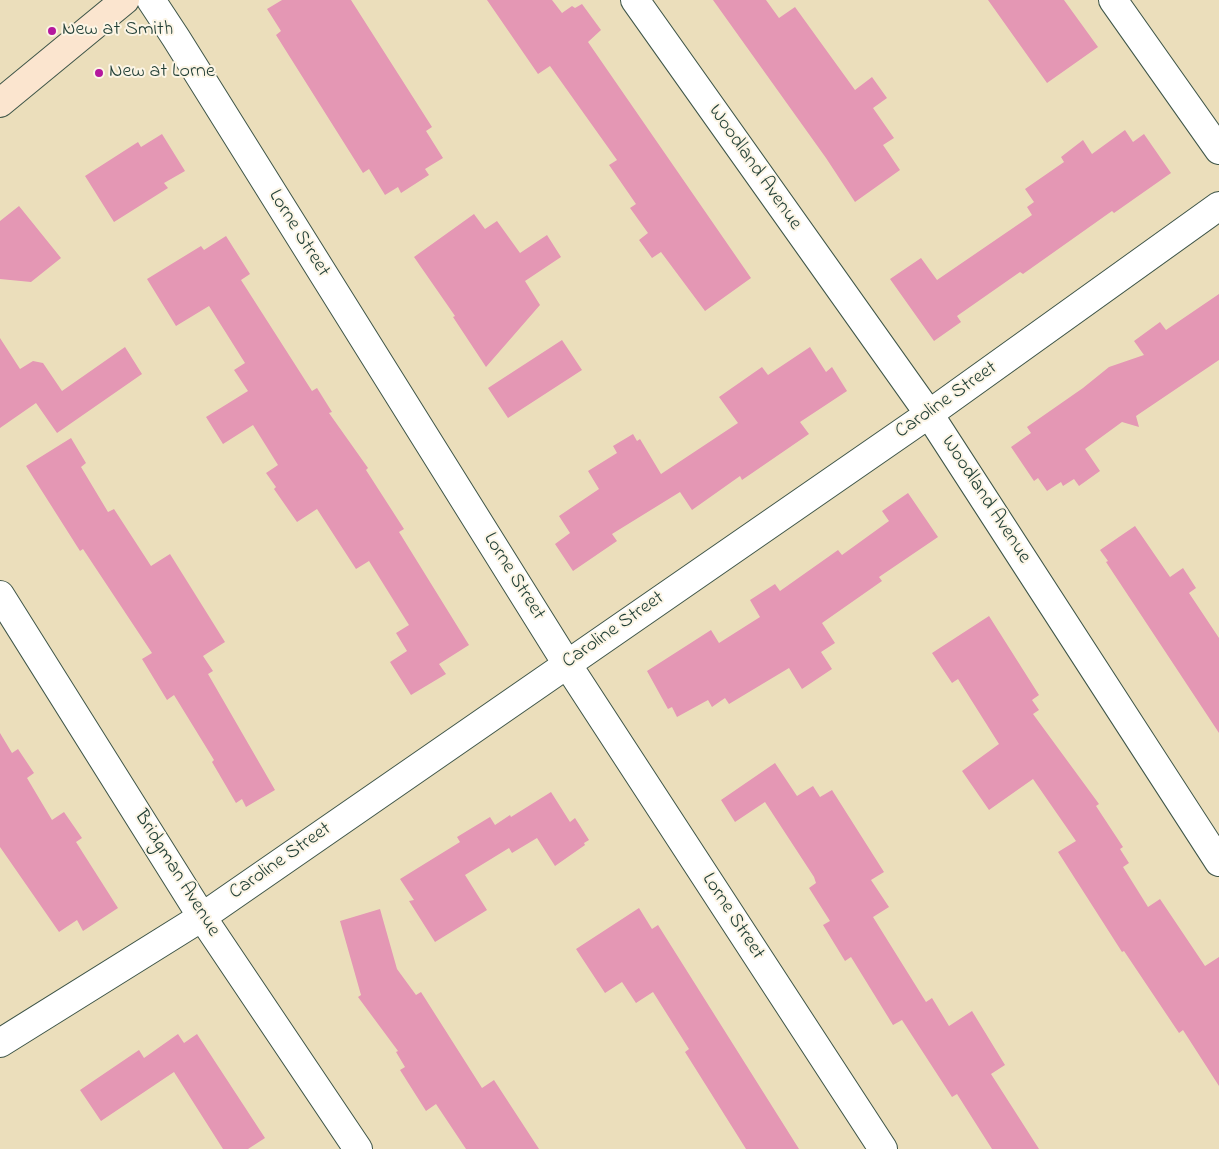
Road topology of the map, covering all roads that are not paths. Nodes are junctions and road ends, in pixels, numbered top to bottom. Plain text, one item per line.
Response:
1 (125, 0) edge
2 (150, 0) edge
3 (635, 0) edge
4 (1113, 0) edge
5 (1, 101) edge
6 (1219, 150) edge
7 (1219, 206) edge
8 (929, 414) junction
9 (0, 595) edge
10 (567, 664) junction
11 (1219, 862) edge
12 (202, 917) junction
13 (0, 1043) edge
14 (358, 1149) edge
15 (883, 1149) edge

1 - 5 main road
2 - 10 street, Lorne Street
3 - 8 street, Woodland Avenue
4 - 6 street
7 - 8 street, Caroline Street
8 - 10 street, Caroline Street
8 - 11 street, Woodland Avenue
9 - 12 street, Bridgman Avenue
10 - 12 street, Caroline Street
10 - 15 street, Lorne Street
12 - 13 street, Caroline Street
12 - 14 street, Bridgman Avenue

